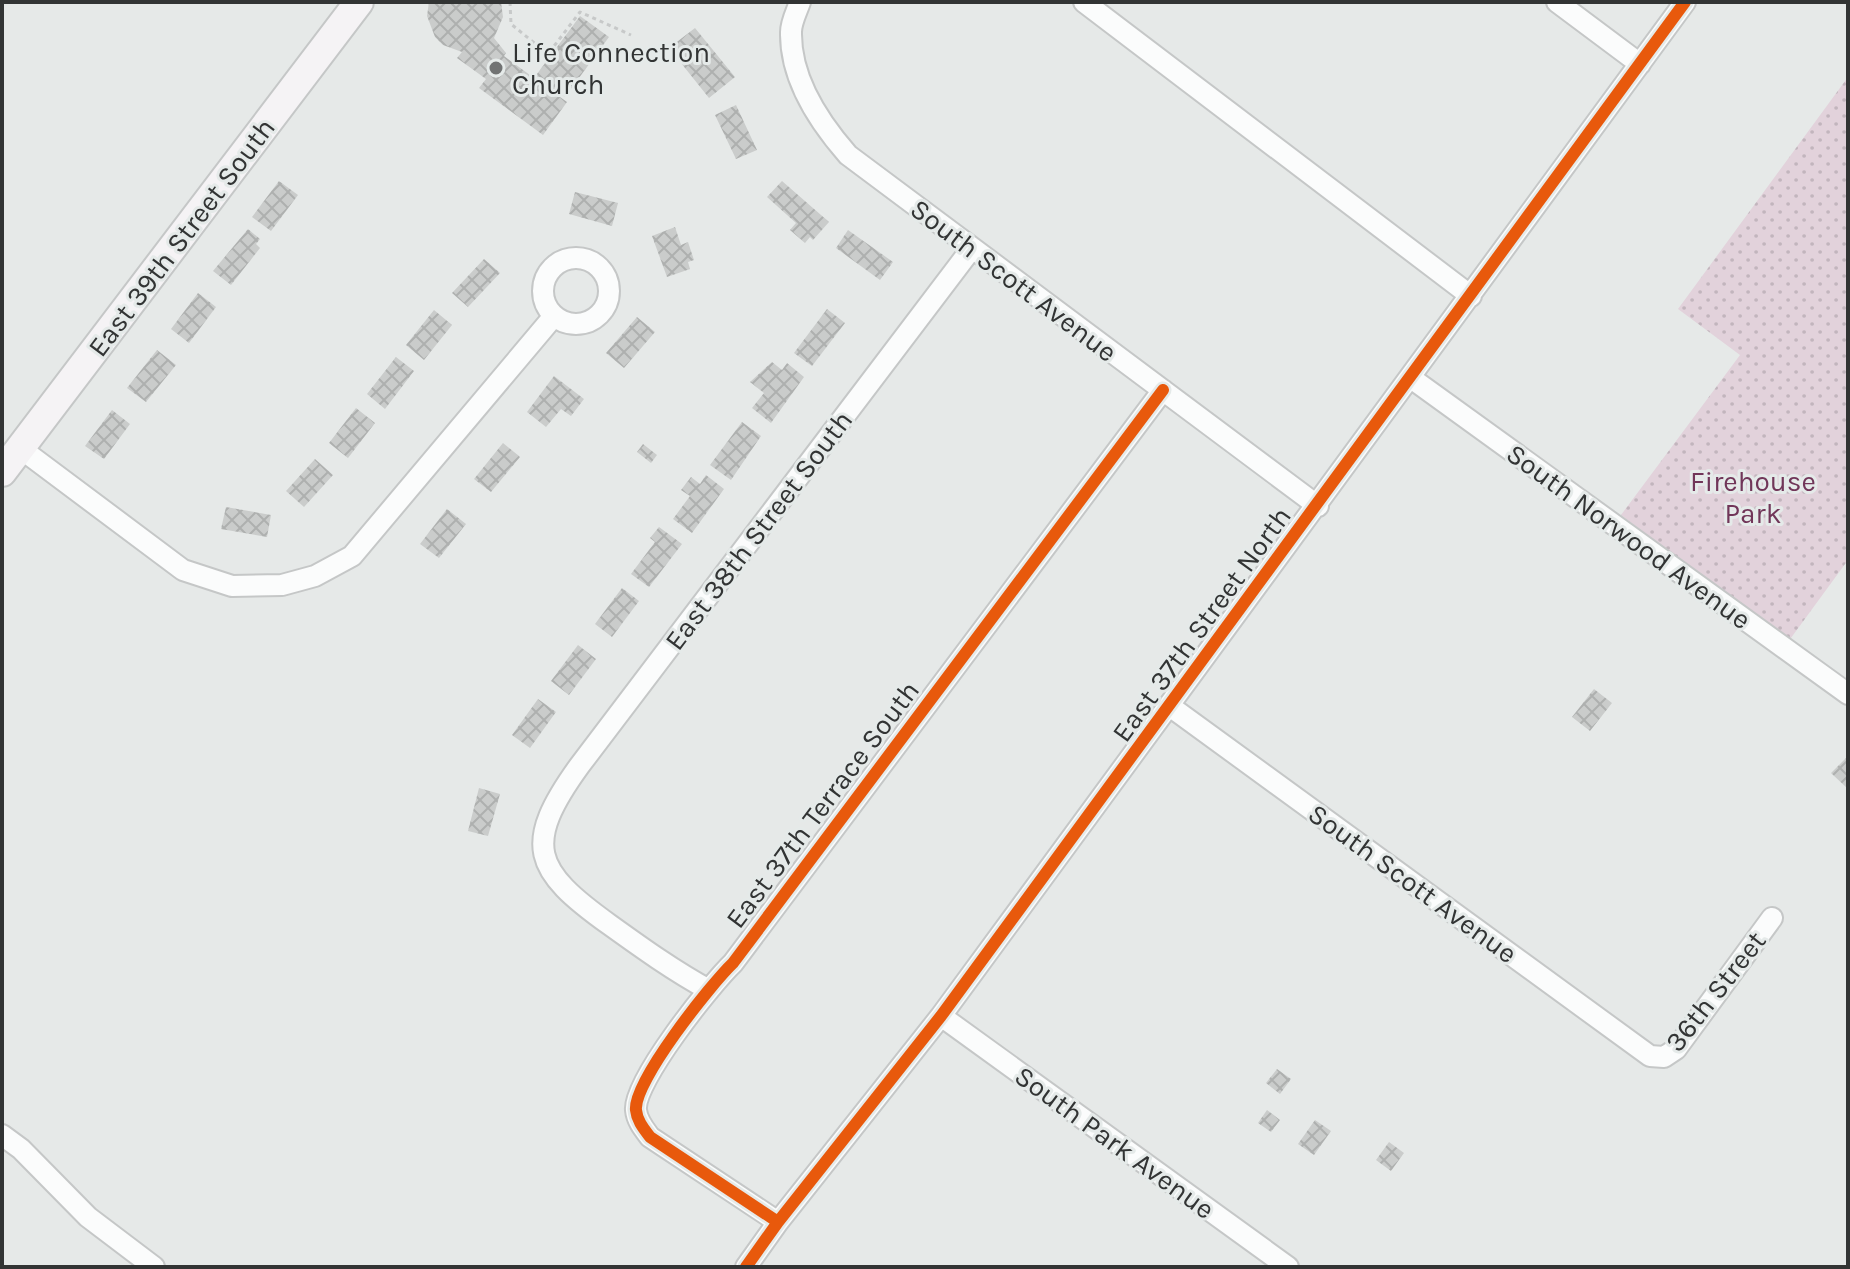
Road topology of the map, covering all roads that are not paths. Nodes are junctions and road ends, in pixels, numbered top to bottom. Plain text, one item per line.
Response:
1 (359, 2) edge
2 (800, 2) edge
3 (1084, 2) edge
4 (1557, 2) edge
5 (1685, 2) edge
6 (1640, 64) junction
7 (972, 248) junction
8 (1471, 296) junction
9 (554, 316) dead end
10 (1411, 378) junction
11 (1163, 390) junction
12 (20, 448) junction
13 (2, 472) edge
14 (1318, 506) junction
15 (1848, 694) edge
16 (1171, 707) junction
17 (1772, 918) dead end
18 (709, 990) junction
19 (941, 1016) junction
20 (1656, 1057) joint
21 (2, 1135) edge
22 (774, 1219) junction
23 (154, 1267) edge
24 (746, 1267) edge
25 (1288, 1267) edge

1 - 12 main road, East 39th Street South
2 - 7 street, South Scott Avenue
3 - 8 street
4 - 6 street
5 - 6 street, East 37th Street North
6 - 8 street, East 37th Street North
7 - 11 street, South Scott Avenue
7 - 18 street, East 38th Street South
8 - 10 street, East 37th Street North
9 - 12 street
10 - 14 street, East 37th Street North
10 - 15 street, South Norwood Avenue
11 - 14 street, South Scott Avenue
11 - 18 street, East 37th Terrace South
12 - 13 main road, East 39th Street South
14 - 16 street, East 37th Street North
16 - 19 street, East 37th Street North
16 - 20 street, South Scott Avenue
17 - 20 street, 36th Street
18 - 22 street, East 37th Terrace South
19 - 22 street, East 37th Street North
19 - 25 street, South Park Avenue
21 - 23 street
22 - 24 street, East 37th Street North

